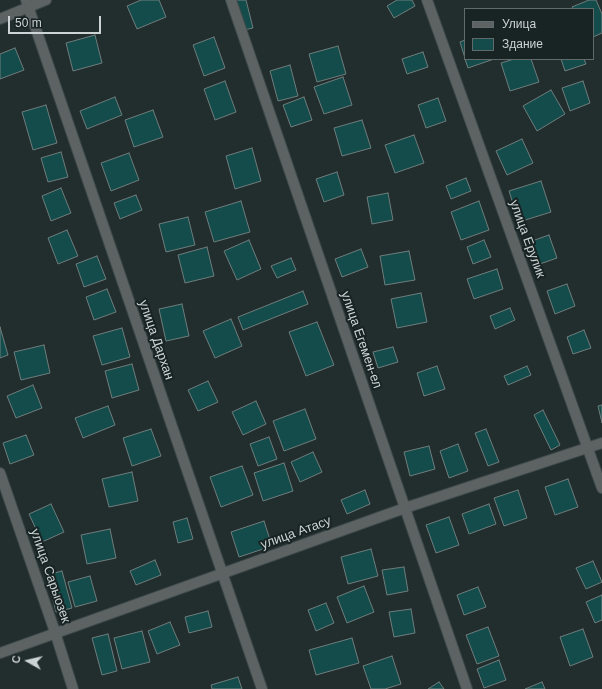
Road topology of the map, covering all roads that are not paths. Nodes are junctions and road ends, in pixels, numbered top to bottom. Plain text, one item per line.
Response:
1 (46, 0) edge
2 (231, 0) edge
3 (427, 0) edge
4 (27, 3) edge
5 (0, 19) edge
6 (602, 443) edge
7 (588, 448) junction
8 (0, 473) edge
9 (602, 488) edge
10 (405, 508) junction
11 (221, 573) junction
12 (55, 632) junction
13 (0, 653) edge
14 (73, 689) edge
15 (262, 689) edge
16 (467, 689) edge

1 - 4 street
2 - 10 street, улица Егемен-ел
3 - 7 street, улица Ерулик
4 - 5 street
4 - 11 street, улица Дархан
6 - 7 street, улица Атасу
7 - 9 street, улица Ерулик
7 - 10 street, улица Атасу
8 - 12 street, улица Сарыозек
10 - 11 street, улица Атасу
10 - 16 street, улица Егемен-ел
11 - 12 street, улица Атасу
11 - 15 street, улица Дархан
12 - 13 street, улица Атасу
12 - 14 street, улица Сарыозек

